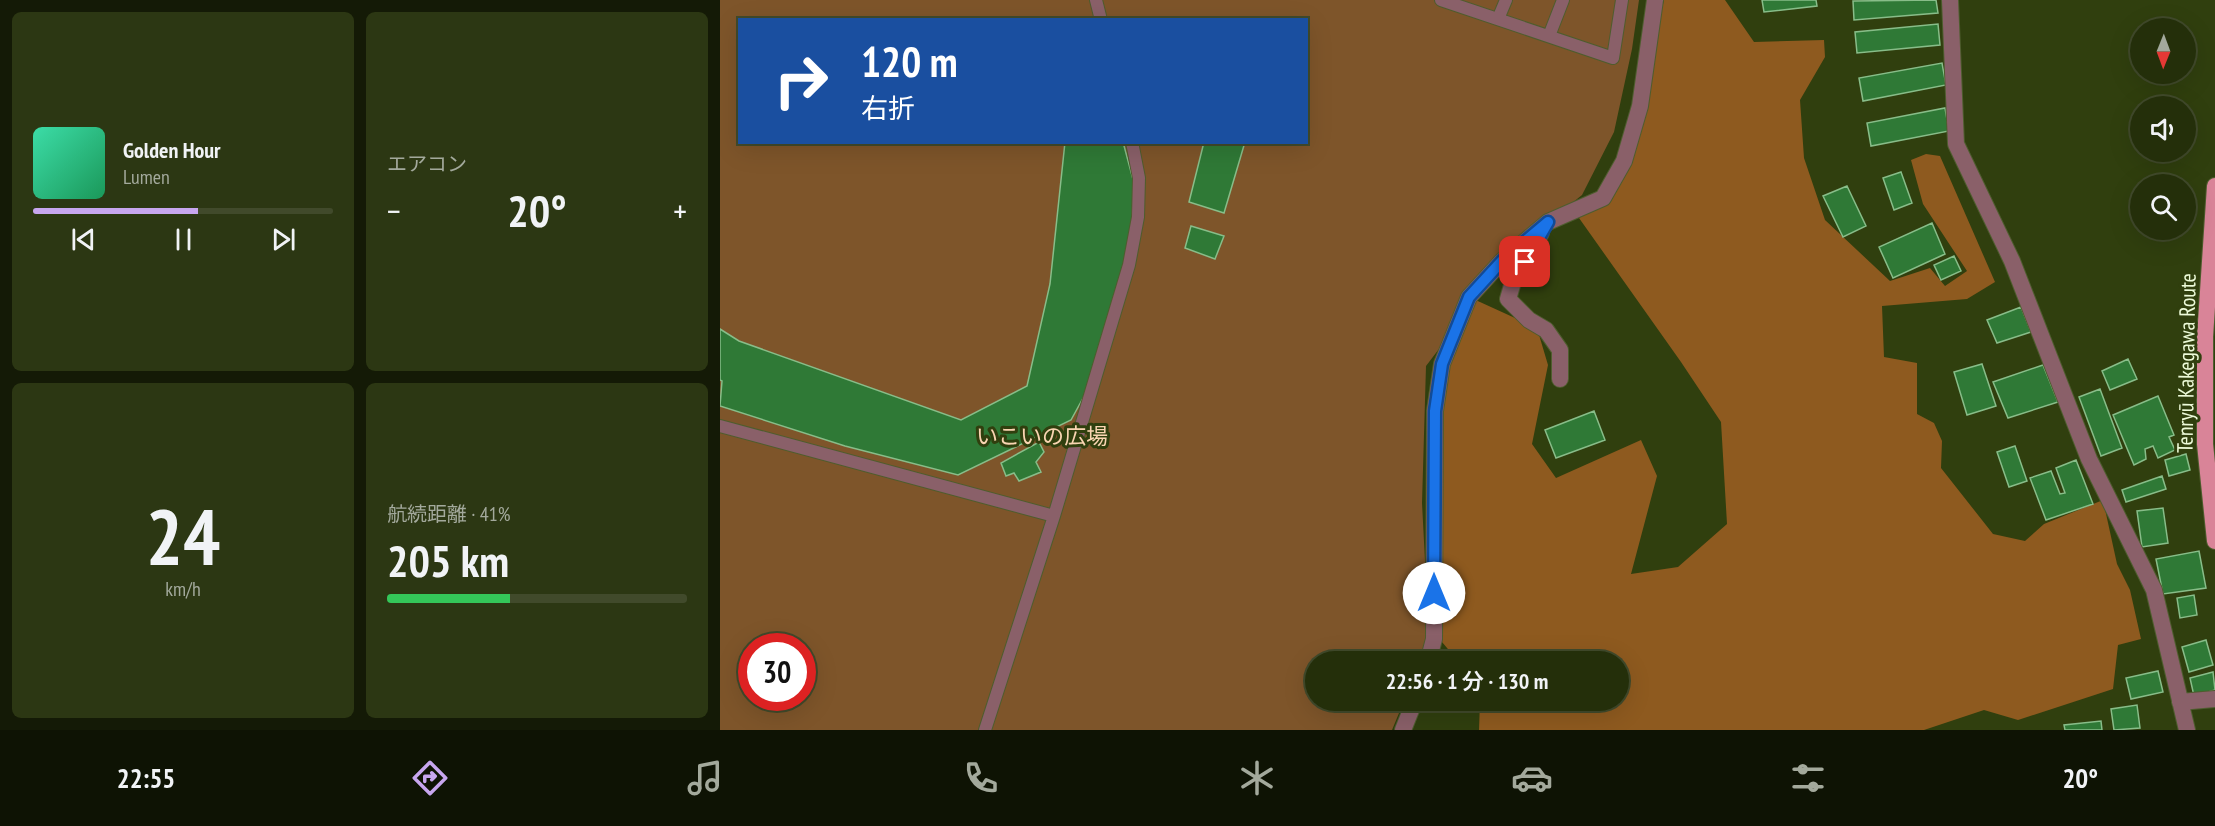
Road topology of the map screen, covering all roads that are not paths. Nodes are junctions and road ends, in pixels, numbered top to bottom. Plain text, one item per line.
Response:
1 (1096, 0) edge
2 (1506, 0) edge
3 (1563, 0) edge
4 (1622, 0) edge
5 (1655, 0) edge
6 (1950, 0) edge
7 (1446, 1) edge
8 (1100, 18) edge
9 (1498, 19) junction
10 (1549, 36) junction
11 (1132, 144) edge
12 (2215, 186) edge
13 (1548, 222) junction
14 (1560, 379) dead end
15 (720, 426) edge
16 (1054, 516) junction
17 (2215, 541) edge
18 (1431, 651) edge
19 (2215, 699) edge
20 (2180, 702) junction
21 (1411, 711) edge
22 (985, 730) edge
23 (1403, 730) edge
24 (2187, 730) edge

1 - 8 lane
2 - 9 lane
3 - 10 lane
4 - 10 lane
5 - 13 street
6 - 20 street
7 - 9 lane
9 - 10 lane
11 - 16 lane
12 - 17 main road, Tenryū Kakegawa Route
13 - 14 street
13 - 18 street
15 - 16 lane
16 - 22 lane
19 - 20 street
20 - 24 street
21 - 23 street

